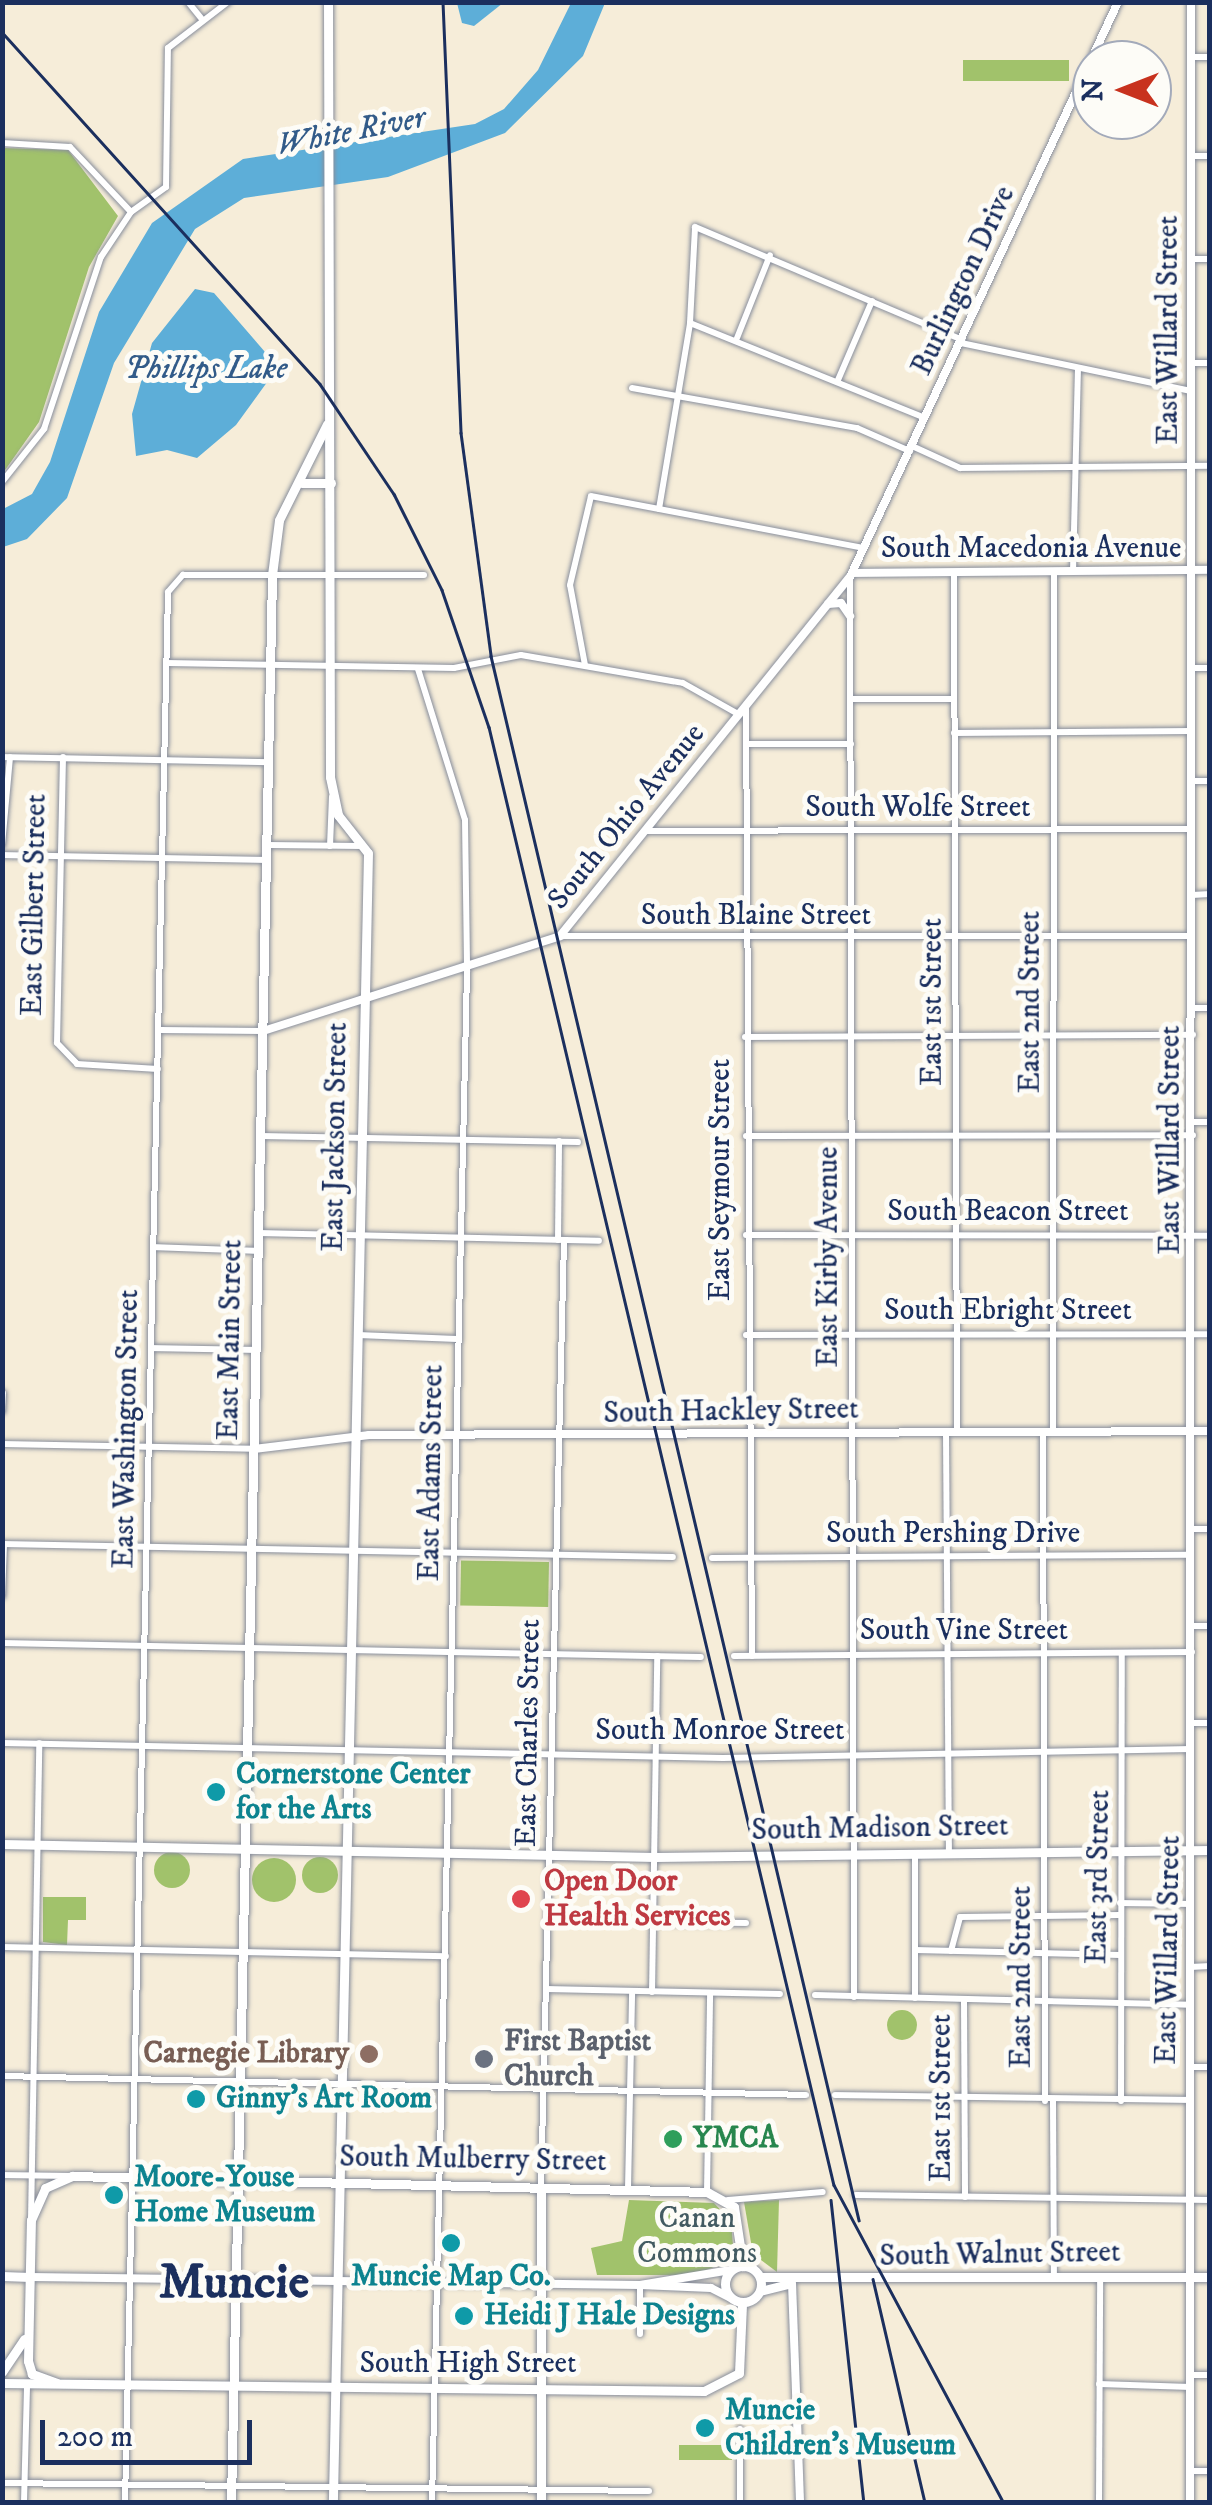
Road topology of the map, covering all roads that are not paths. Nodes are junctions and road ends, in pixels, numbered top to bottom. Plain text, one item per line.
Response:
1 (188, 2) edge
2 (228, 2) edge
3 (328, 2) edge
4 (1118, 2) edge
5 (1192, 2) edge
6 (202, 19) junction
7 (1192, 57) junction
8 (1210, 57) edge
9 (2, 143) edge
10 (1191, 156) junction
11 (1210, 156) edge
12 (131, 212) junction
13 (770, 255) junction
14 (1191, 259) junction
15 (1210, 259) edge
16 (872, 300) junction
17 (690, 323) junction
18 (737, 338) junction
19 (962, 342) junction
20 (1192, 363) junction
21 (1210, 363) edge
22 (1078, 368) junction
23 (838, 380) junction
24 (632, 388) dead end
25 (1191, 391) junction
26 (678, 395) junction
27 (330, 412) junction
28 (926, 418) junction
29 (911, 448) junction
30 (1074, 466) junction
31 (1192, 466) junction
32 (1210, 466) edge
33 (2, 482) edge
34 (302, 483) junction
35 (331, 483) junction
36 (658, 510) junction
37 (864, 548) junction
38 (1192, 570) junction
39 (1210, 570) edge
40 (1054, 571) junction
41 (954, 572) junction
42 (1073, 572) junction
43 (330, 574) junction
44 (272, 575) junction
45 (424, 575) dead end
46 (851, 575) junction
47 (828, 604) junction
48 (850, 616) junction
49 (167, 663) junction
50 (271, 665) junction
51 (584, 665) junction
52 (330, 666) junction
53 (418, 668) junction
54 (1192, 668) junction
55 (1210, 668) edge
56 (850, 699) junction
57 (954, 699) junction
58 (746, 704) junction
59 (738, 714) junction
60 (1192, 731) junction
61 (1054, 732) junction
62 (954, 733) junction
63 (746, 744) junction
64 (850, 744) junction
65 (64, 757) junction
66 (6, 758) edge
67 (165, 760) junction
68 (270, 762) junction
69 (1192, 781) junction
70 (1210, 781) edge
71 (332, 791) junction
72 (644, 830) junction
73 (1054, 830) junction
74 (1192, 830) junction
75 (746, 831) junction
76 (851, 832) junction
77 (955, 832) junction
78 (2, 844) edge
79 (268, 846) junction
80 (330, 846) junction
81 (364, 846) junction
82 (3, 855) edge
83 (62, 857) junction
84 (163, 858) junction
85 (268, 860) junction
86 (1192, 894) junction
87 (1210, 894) edge
88 (560, 936) junction
89 (1054, 936) junction
90 (1192, 936) junction
91 (955, 937) junction
92 (746, 938) junction
93 (851, 938) junction
94 (466, 970) junction
95 (363, 1002) junction
96 (1193, 1008) junction
97 (1210, 1008) edge
98 (159, 1030) junction
99 (263, 1031) junction
100 (1054, 1035) junction
101 (1193, 1035) junction
102 (851, 1036) junction
103 (956, 1036) junction
104 (745, 1037) junction
105 (158, 1069) junction
106 (1193, 1122) junction
107 (1210, 1122) edge
108 (1054, 1135) junction
109 (1193, 1135) junction
110 (261, 1136) junction
111 (746, 1136) junction
112 (851, 1136) junction
113 (956, 1136) junction
114 (360, 1138) junction
115 (462, 1140) junction
116 (559, 1141) junction
117 (578, 1142) dead end
118 (258, 1233) junction
119 (852, 1234) junction
120 (1054, 1234) junction
121 (1193, 1234) junction
122 (746, 1235) junction
123 (956, 1235) junction
124 (359, 1236) junction
125 (1210, 1236) edge
126 (460, 1239) junction
127 (561, 1240) junction
128 (598, 1241) dead end
129 (153, 1247) junction
130 (258, 1251) junction
131 (1193, 1332) junction
132 (1054, 1333) junction
133 (852, 1334) junction
134 (956, 1334) junction
135 (1210, 1334) edge
136 (357, 1335) junction
137 (746, 1335) junction
138 (457, 1339) junction
139 (151, 1348) junction
140 (256, 1350) junction
141 (3, 1394) edge
142 (2, 1411) edge
143 (1194, 1431) junction
144 (1210, 1431) edge
145 (1042, 1432) junction
146 (1054, 1432) junction
147 (946, 1433) junction
148 (957, 1433) junction
149 (749, 1434) junction
150 (852, 1434) junction
151 (354, 1436) junction
152 (456, 1436) junction
153 (560, 1436) junction
154 (2, 1444) edge
155 (149, 1448) junction
156 (254, 1449) junction
157 (1210, 1528) edge
158 (1193, 1529) junction
159 (3, 1544) edge
160 (146, 1548) junction
161 (252, 1549) junction
162 (352, 1550) junction
163 (454, 1554) junction
164 (1193, 1554) junction
165 (557, 1556) junction
166 (946, 1556) junction
167 (1043, 1556) junction
168 (673, 1557) dead end
169 (851, 1557) junction
170 (712, 1558) dead end
171 (750, 1558) junction
172 (2, 1596) edge
173 (1194, 1626) junction
174 (1210, 1626) edge
175 (2, 1643) edge
176 (144, 1647) junction
177 (250, 1648) junction
178 (350, 1650) junction
179 (451, 1652) junction
180 (1044, 1652) junction
181 (1194, 1652) junction
182 (1122, 1653) junction
183 (851, 1654) junction
184 (948, 1654) junction
185 (555, 1655) junction
186 (658, 1656) junction
187 (734, 1656) dead end
188 (752, 1656) junction
189 (702, 1657) dead end
190 (1193, 1723) junction
191 (1210, 1723) edge
192 (2, 1743) edge
193 (40, 1743) junction
194 (143, 1745) junction
195 (247, 1748) junction
196 (348, 1749) junction
197 (1193, 1749) junction
198 (1044, 1750) junction
199 (1122, 1750) junction
200 (948, 1751) junction
201 (449, 1752) junction
202 (854, 1752) junction
203 (553, 1754) junction
204 (657, 1756) junction
205 (2, 1844) edge
206 (37, 1845) junction
207 (142, 1847) junction
208 (245, 1848) junction
209 (347, 1850) junction
210 (1210, 1850) edge
211 (1121, 1851) junction
212 (1191, 1851) junction
213 (1045, 1852) junction
214 (950, 1853) junction
215 (448, 1854) junction
216 (854, 1854) junction
217 (915, 1854) junction
218 (552, 1856) junction
219 (655, 1857) junction
220 (1120, 1903) junction
221 (1190, 1904) junction
222 (1120, 1915) junction
223 (1045, 1916) junction
224 (654, 1922) junction
225 (746, 1923) dead end
226 (2, 1947) edge
227 (37, 1947) junction
228 (140, 1949) junction
229 (915, 1950) junction
230 (951, 1951) junction
231 (243, 1952) junction
232 (344, 1953) junction
233 (1045, 1953) junction
234 (1120, 1955) junction
235 (446, 1956) junction
236 (1190, 1966) junction
237 (1210, 1966) edge
238 (546, 1988) junction
239 (632, 1991) junction
240 (652, 1992) junction
241 (710, 1992) junction
242 (780, 1994) dead end
243 (815, 1995) dead end
244 (854, 1996) junction
245 (915, 1998) junction
246 (964, 1999) junction
247 (1045, 2002) junction
248 (1120, 2004) junction
249 (1190, 2005) junction
250 (1190, 2067) junction
251 (1210, 2067) edge
252 (2, 2076) edge
253 (34, 2076) junction
254 (136, 2078) junction
255 (241, 2080) junction
256 (342, 2083) junction
257 (442, 2085) junction
258 (544, 2088) junction
259 (630, 2090) junction
260 (709, 2092) junction
261 (806, 2094) dead end
262 (835, 2095) dead end
263 (966, 2100) junction
264 (1190, 2100) junction
265 (1049, 2101) junction
266 (1121, 2101) junction
267 (30, 2174) junction
268 (2, 2175) edge
269 (72, 2176) junction
270 (134, 2178) junction
271 (239, 2180) junction
272 (340, 2183) junction
273 (440, 2186) junction
274 (542, 2188) junction
275 (628, 2189) junction
276 (707, 2192) junction
277 (823, 2192) dead end
278 (856, 2195) dead end
279 (965, 2197) junction
280 (728, 2200) junction
281 (1053, 2200) junction
282 (1191, 2200) junction
283 (1210, 2200) edge
284 (31, 2220) junction
285 (743, 2266) junction
286 (731, 2270) junction
287 (2, 2276) edge
288 (30, 2277) junction
289 (760, 2277) junction
290 (1191, 2278) junction
291 (1210, 2278) edge
292 (132, 2279) junction
293 (1100, 2279) junction
294 (1054, 2280) junction
295 (236, 2282) junction
296 (792, 2283) junction
297 (338, 2284) junction
298 (640, 2285) junction
299 (539, 2286) junction
300 (438, 2288) junction
301 (760, 2291) junction
302 (731, 2298) junction
303 (742, 2303) junction
304 (28, 2317) junction
305 (640, 2334) dead end
306 (2, 2372) edge
307 (1191, 2374) junction
308 (1210, 2375) edge
309 (58, 2382) junction
310 (2, 2383) edge
311 (130, 2383) junction
312 (27, 2384) junction
313 (1100, 2384) junction
314 (233, 2386) junction
315 (1191, 2386) junction
316 (334, 2388) junction
317 (539, 2390) junction
318 (435, 2391) junction
319 (740, 2429) dead end
320 (1190, 2471) junction
321 (1210, 2471) edge
322 (2, 2483) edge
323 (24, 2483) junction
324 (125, 2486) junction
325 (232, 2488) junction
326 (333, 2491) junction
327 (433, 2492) junction
328 (541, 2497) edge
329 (24, 2502) edge
330 (125, 2502) edge
331 (231, 2502) edge
332 (333, 2502) edge
333 (432, 2502) edge
334 (641, 2502) edge
335 (740, 2502) edge
336 (800, 2502) edge
337 (1099, 2502) edge
338 (1190, 2502) edge

1 - 6 street
2 - 6 street
3 - 27 main road
4 - 19 street, Burlington Drive
5 - 7 street, East Willard Street
6 - 12 street
7 - 8 street
7 - 10 street, East Willard Street
9 - 12 street
10 - 11 street
10 - 14 street, East Willard Street
12 - 33 street
13 - 16 street
13 - 17 street
13 - 18 street
14 - 15 street
14 - 20 street, East Willard Street
16 - 19 street
16 - 23 street
17 - 18 street
17 - 26 street
18 - 23 street
19 - 22 street
19 - 28 street, Burlington Drive
20 - 21 street
20 - 25 street, East Willard Street
22 - 25 street
22 - 30 street
23 - 28 street
24 - 26 street
25 - 31 street, East Willard Street
26 - 29 street
26 - 36 street
27 - 34 main road, East Main Street
27 - 35 main road
28 - 29 street, Burlington Drive
29 - 30 street
29 - 37 street, Burlington Drive
30 - 31 street
30 - 42 street
31 - 32 street
31 - 38 street, East Willard Street
34 - 35 main road
34 - 44 main road, East Main Street
35 - 43 main road
36 - 37 street
36 - 51 street
37 - 46 street, Burlington Drive
38 - 39 street, South Macedonia Avenue
38 - 42 street, South Macedonia Avenue
38 - 54 street, East Willard Street
40 - 41 street, South Macedonia Avenue
40 - 42 street, South Macedonia Avenue
40 - 61 street, East 2nd Street
41 - 46 street, South Macedonia Avenue
41 - 57 street, East 1st Street
43 - 44 street
43 - 45 street
43 - 52 main road
44 - 49 street, East Washington Street
44 - 50 main road, East Main Street
46 - 47 street, South Ohio Avenue
46 - 48 street, East Kirby Avenue
47 - 48 street
47 - 58 street, South Ohio Avenue
48 - 56 street, East Kirby Avenue
49 - 50 street
49 - 67 street, East Washington Street
50 - 52 street
50 - 68 main road, East Main Street
51 - 53 street
51 - 59 street
52 - 53 street
52 - 71 main road
53 - 94 street, East Adams Street
54 - 55 street
54 - 60 street, East Willard Street
56 - 57 street
56 - 64 street, East Kirby Avenue
57 - 62 street, East 1st Street
58 - 59 street, South Ohio Avenue
58 - 63 street, East Seymour Street
59 - 72 street, South Ohio Avenue
60 - 61 street
60 - 69 street, East Willard Street
61 - 62 street
61 - 73 street, East 2nd Street
62 - 77 street, East 1st Street
63 - 64 street
63 - 75 street, East Seymour Street
64 - 76 street, East Kirby Avenue
65 - 66 street
65 - 67 street
65 - 83 street, East Gilbert Street
66 - 78 street
67 - 68 street
67 - 84 street, East Washington Street
68 - 79 main road, East Main Street
69 - 70 street
69 - 74 street, East Willard Street
71 - 80 street
71 - 81 main road
72 - 75 street, South Wolfe Street
72 - 88 street, South Ohio Avenue
73 - 74 street, South Wolfe Street
73 - 77 street, South Wolfe Street
73 - 89 street, East 2nd Street
74 - 86 street, East Willard Street
75 - 76 street, South Wolfe Street
75 - 92 street, East Seymour Street
76 - 77 street, South Wolfe Street
76 - 93 street, East Kirby Avenue
77 - 91 street, East 1st Street
79 - 80 street
79 - 85 main road, East Main Street
80 - 81 street
81 - 95 main road, East Jackson Street
82 - 83 street
83 - 84 street
83 - 105 street, East Gilbert Street
84 - 85 street
84 - 98 street, East Washington Street
85 - 99 main road, East Main Street
86 - 87 street
86 - 90 street, East Willard Street
88 - 92 street, South Blaine Street
88 - 94 street, South Ohio Avenue
89 - 90 street, South Blaine Street
89 - 91 street, South Blaine Street
89 - 100 street, East 2nd Street
90 - 96 street, East Willard Street
91 - 93 street, South Blaine Street
91 - 103 street, East 1st Street
92 - 93 street, South Blaine Street
92 - 104 street, East Seymour Street
93 - 102 street, East Kirby Avenue
94 - 95 street, South Ohio Avenue
94 - 115 street, East Adams Street
95 - 99 street, South Ohio Avenue
95 - 114 main road, East Jackson Street
96 - 97 street
96 - 101 street, East Willard Street
98 - 99 street
98 - 105 street, East Washington Street
99 - 110 main road, East Main Street
100 - 101 street
100 - 103 street
100 - 108 street, East 2nd Street
101 - 106 street, East Willard Street
102 - 103 street
102 - 104 street
102 - 112 street, East Kirby Avenue
103 - 113 street, East 1st Street
104 - 111 street, East Seymour Street
105 - 129 street, East Washington Street
106 - 107 street
106 - 109 street, East Willard Street
108 - 109 street
108 - 113 street
108 - 120 street, East 2nd Street
109 - 121 street, East Willard Street
110 - 114 street
110 - 118 main road, East Main Street
111 - 112 street
111 - 122 street, East Seymour Street
112 - 113 street
112 - 119 street, East Kirby Avenue
113 - 123 street, East 1st Street
114 - 115 street
114 - 124 main road, East Jackson Street
115 - 116 street
115 - 126 street, East Adams Street
116 - 117 street
116 - 127 street, East Charles Street
118 - 124 street
118 - 130 main road, East Main Street
119 - 122 street, South Beacon Street
119 - 123 street, South Beacon Street
119 - 133 street, East Kirby Avenue
120 - 121 street, South Beacon Street
120 - 123 street, South Beacon Street
120 - 132 street, East 2nd Street
121 - 125 street, South Beacon Street
121 - 131 street, East Willard Street
122 - 137 street, East Seymour Street
123 - 134 street, East 1st Street
124 - 126 street
124 - 136 main road, East Jackson Street
126 - 127 street
126 - 138 street, East Adams Street
127 - 128 street
127 - 153 street, East Charles Street
129 - 130 street
129 - 139 street, East Washington Street
130 - 140 main road, East Main Street
131 - 132 street, South Ebright Street
131 - 135 street, South Ebright Street
131 - 143 street, East Willard Street
132 - 134 street, South Ebright Street
132 - 146 street, East 2nd Street
133 - 134 street, South Ebright Street
133 - 137 street, South Ebright Street
133 - 150 street, East Kirby Avenue
134 - 148 street, East 1st Street
136 - 138 street
136 - 151 main road, East Jackson Street
137 - 149 street, East Seymour Street
138 - 152 street, East Adams Street
139 - 140 street
139 - 155 street, East Washington Street
140 - 156 main road, East Main Street
141 - 142 street
143 - 144 street, South Hackley Street
143 - 146 street, South Hackley Street
143 - 158 street, East Willard Street
145 - 146 street, South Hackley Street
145 - 148 street, South Hackley Street
145 - 167 street, East 2nd Street
147 - 148 street, South Hackley Street
147 - 150 street, South Hackley Street
147 - 166 street
149 - 150 street, South Hackley Street
149 - 153 street, South Hackley Street
149 - 171 street, East Seymour Street
150 - 169 street, East Kirby Avenue
151 - 152 street, South Hackley Street
151 - 156 street, South Hackley Street
151 - 162 main road, East Jackson Street
152 - 153 street, South Hackley Street
152 - 163 street, East Adams Street
153 - 165 street, East Charles Street
154 - 155 street
155 - 156 street
155 - 160 street, East Washington Street
156 - 161 main road, East Main Street
157 - 158 street
158 - 164 street, East Willard Street
159 - 160 street
159 - 172 street
160 - 161 street
160 - 176 street, East Washington Street
161 - 162 street
161 - 177 main road, East Main Street
162 - 163 street
162 - 178 main road, East Jackson Street
163 - 165 street
163 - 179 street, East Adams Street
164 - 167 street, South Pershing Drive
164 - 173 street, East Willard Street
165 - 168 street
165 - 185 street, East Charles Street
166 - 167 street, South Pershing Drive
166 - 169 street, South Pershing Drive
166 - 184 street
167 - 180 street, East 2nd Street
169 - 171 street, South Pershing Drive
169 - 183 street, East Kirby Avenue
170 - 171 street, South Pershing Drive
171 - 188 street, East Seymour Street
173 - 174 street
173 - 181 street, East Willard Street
175 - 176 street
176 - 177 street
176 - 194 street, East Washington Street
177 - 178 street
177 - 195 main road, East Main Street
178 - 179 street
178 - 196 main road, East Jackson Street
179 - 185 street
179 - 201 street, East Adams Street
180 - 182 street, South Vine Street
180 - 184 street, South Vine Street
180 - 198 street, East 2nd Street
181 - 182 street, South Vine Street
181 - 190 street, East Willard Street
182 - 199 street, East 3rd Street
183 - 184 street, South Vine Street
183 - 188 street, South Vine Street
183 - 202 street, East Kirby Avenue
184 - 200 street
185 - 186 street
185 - 203 street, East Charles Street
186 - 189 street
186 - 204 street
187 - 188 street, South Vine Street
190 - 191 street
190 - 197 street, East Willard Street
192 - 193 street, South Monroe Street
193 - 194 street, South Monroe Street
193 - 206 street
194 - 195 street, South Monroe Street
194 - 207 street, East Washington Street
195 - 196 street, South Monroe Street
195 - 208 main road, East Main Street
196 - 201 street, South Monroe Street
196 - 209 main road, East Jackson Street
197 - 199 street, South Monroe Street
197 - 212 street, East Willard Street
198 - 199 street, South Monroe Street
198 - 200 street, South Monroe Street
198 - 213 street, East 2nd Street
199 - 211 street, East 3rd Street
200 - 202 street, South Monroe Street
200 - 214 street
201 - 203 street, South Monroe Street
201 - 215 street, East Adams Street
202 - 204 street, South Monroe Street
202 - 216 street, East Kirby Avenue
203 - 204 street, South Monroe Street
203 - 218 street, East Charles Street
204 - 219 street
205 - 206 main road, South Madison Street
206 - 207 main road, South Madison Street
206 - 227 street
207 - 208 main road, South Madison Street
207 - 228 street, East Washington Street
208 - 209 main road, South Madison Street
208 - 231 main road, East Main Street
209 - 215 main road, South Madison Street
209 - 232 main road, East Jackson Street
210 - 212 main road, South Madison Street
211 - 212 main road, South Madison Street
211 - 213 main road, South Madison Street
211 - 220 street, East 3rd Street
212 - 221 street, East Willard Street
213 - 214 main road, South Madison Street
213 - 223 street, East 2nd Street
214 - 217 main road, South Madison Street
215 - 218 main road, South Madison Street
215 - 235 street, East Adams Street
216 - 217 main road, South Madison Street
216 - 219 main road, South Madison Street
216 - 244 street, East Kirby Avenue
217 - 229 street, East 1st Street
218 - 219 main road, South Madison Street
218 - 238 street, East Charles Street
219 - 224 street
220 - 221 street
220 - 222 street, East 3rd Street
221 - 236 street, East Willard Street
222 - 223 street
222 - 234 street, East 3rd Street
223 - 230 street
223 - 233 street, East 2nd Street
224 - 225 street
224 - 240 street
226 - 227 street
227 - 228 street
227 - 253 street
228 - 231 street
228 - 254 street, East Washington Street
229 - 230 street
229 - 245 street, East 1st Street
230 - 233 street
231 - 232 street
231 - 255 main road, East Main Street
232 - 235 street
232 - 256 main road, East Jackson Street
233 - 234 street
233 - 247 street, East 2nd Street
234 - 248 street, East 3rd Street
235 - 257 street, East Adams Street
236 - 237 street
236 - 249 street, East Willard Street
238 - 239 street
238 - 258 street, East Charles Street
239 - 240 street
239 - 259 street
240 - 241 street
241 - 242 street
241 - 260 street
243 - 244 street
244 - 245 street
245 - 246 street
246 - 247 street
246 - 263 street, East 1st Street
247 - 248 street
247 - 265 street, East 2nd Street
248 - 249 street
248 - 266 street, East 3rd Street
249 - 250 street, East Willard Street
250 - 251 street
250 - 264 street, East Willard Street
252 - 253 street
253 - 254 street
253 - 267 street
254 - 255 street
254 - 270 street, East Washington Street
255 - 256 street
255 - 271 main road, East Main Street
256 - 257 street
256 - 272 main road, East Jackson Street
257 - 258 street
257 - 273 street, East Adams Street
258 - 259 street
258 - 274 street, East Charles Street
259 - 260 street
259 - 275 street
260 - 261 street
260 - 276 street
262 - 263 street
263 - 265 street
263 - 279 street, East 1st Street
264 - 266 street
264 - 282 street, East Willard Street
265 - 266 street
265 - 281 street, East 2nd Street
267 - 268 street
267 - 269 street
267 - 284 street
269 - 270 main road, South Mulberry Street
269 - 284 main road
270 - 271 main road, South Mulberry Street
270 - 292 street, East Washington Street
271 - 272 main road, South Mulberry Street
271 - 295 main road, East Main Street
272 - 273 main road, South Mulberry Street
272 - 297 main road, East Jackson Street
273 - 274 main road, South Mulberry Street
273 - 300 street, East Adams Street
274 - 275 main road, South Mulberry Street
274 - 299 main road, East Charles Street
275 - 276 main road, South Mulberry Street
276 - 280 main road
277 - 280 street
278 - 279 street
279 - 281 street
280 - 285 main road
281 - 282 street
281 - 294 street, East 2nd Street
282 - 283 street
282 - 290 street, East Willard Street
284 - 288 main road
285 - 286 main road
285 - 289 main road
286 - 298 street
286 - 302 main road
287 - 288 main road
288 - 292 street
288 - 304 main road
289 - 296 main road, South Walnut Street
289 - 301 main road
290 - 291 main road, South Walnut Street
290 - 293 main road, South Walnut Street
290 - 307 street, East Willard Street
292 - 295 street
292 - 311 street, East Washington Street
293 - 294 main road, South Walnut Street
293 - 313 street
294 - 296 main road, South Walnut Street
295 - 297 street
295 - 314 main road, East Main Street
296 - 301 main road, South Walnut Street
296 - 336 street
297 - 300 street
297 - 316 main road, East Jackson Street
298 - 299 street
298 - 302 street
298 - 305 street
299 - 300 street
299 - 317 main road, East Charles Street
300 - 318 street, East Adams Street
301 - 303 main road
302 - 303 main road
303 - 317 main road, South High Street
304 - 306 main road
304 - 309 main road
307 - 308 street
307 - 315 street, East Willard Street
309 - 311 main road, South High Street
309 - 312 main road, South High Street
310 - 312 main road, South High Street
311 - 314 main road, South High Street
311 - 324 street, East Washington Street
312 - 323 street
313 - 315 street
313 - 337 street
314 - 316 main road, South High Street
314 - 325 main road, East Main Street
315 - 320 street, East Willard Street
316 - 318 main road, South High Street
316 - 326 main road, East Jackson Street
317 - 318 main road, South High Street
317 - 328 main road, East Charles Street
318 - 327 street, East Adams Street
319 - 335 street
320 - 321 street
320 - 338 street, East Willard Street
322 - 323 street
323 - 324 street
323 - 329 street
324 - 325 street
324 - 330 street, East Washington Street
325 - 326 street
325 - 331 main road, East Main Street
326 - 327 street
326 - 332 main road, East Jackson Street
327 - 328 street
327 - 333 street, East Adams Street
328 - 334 street

